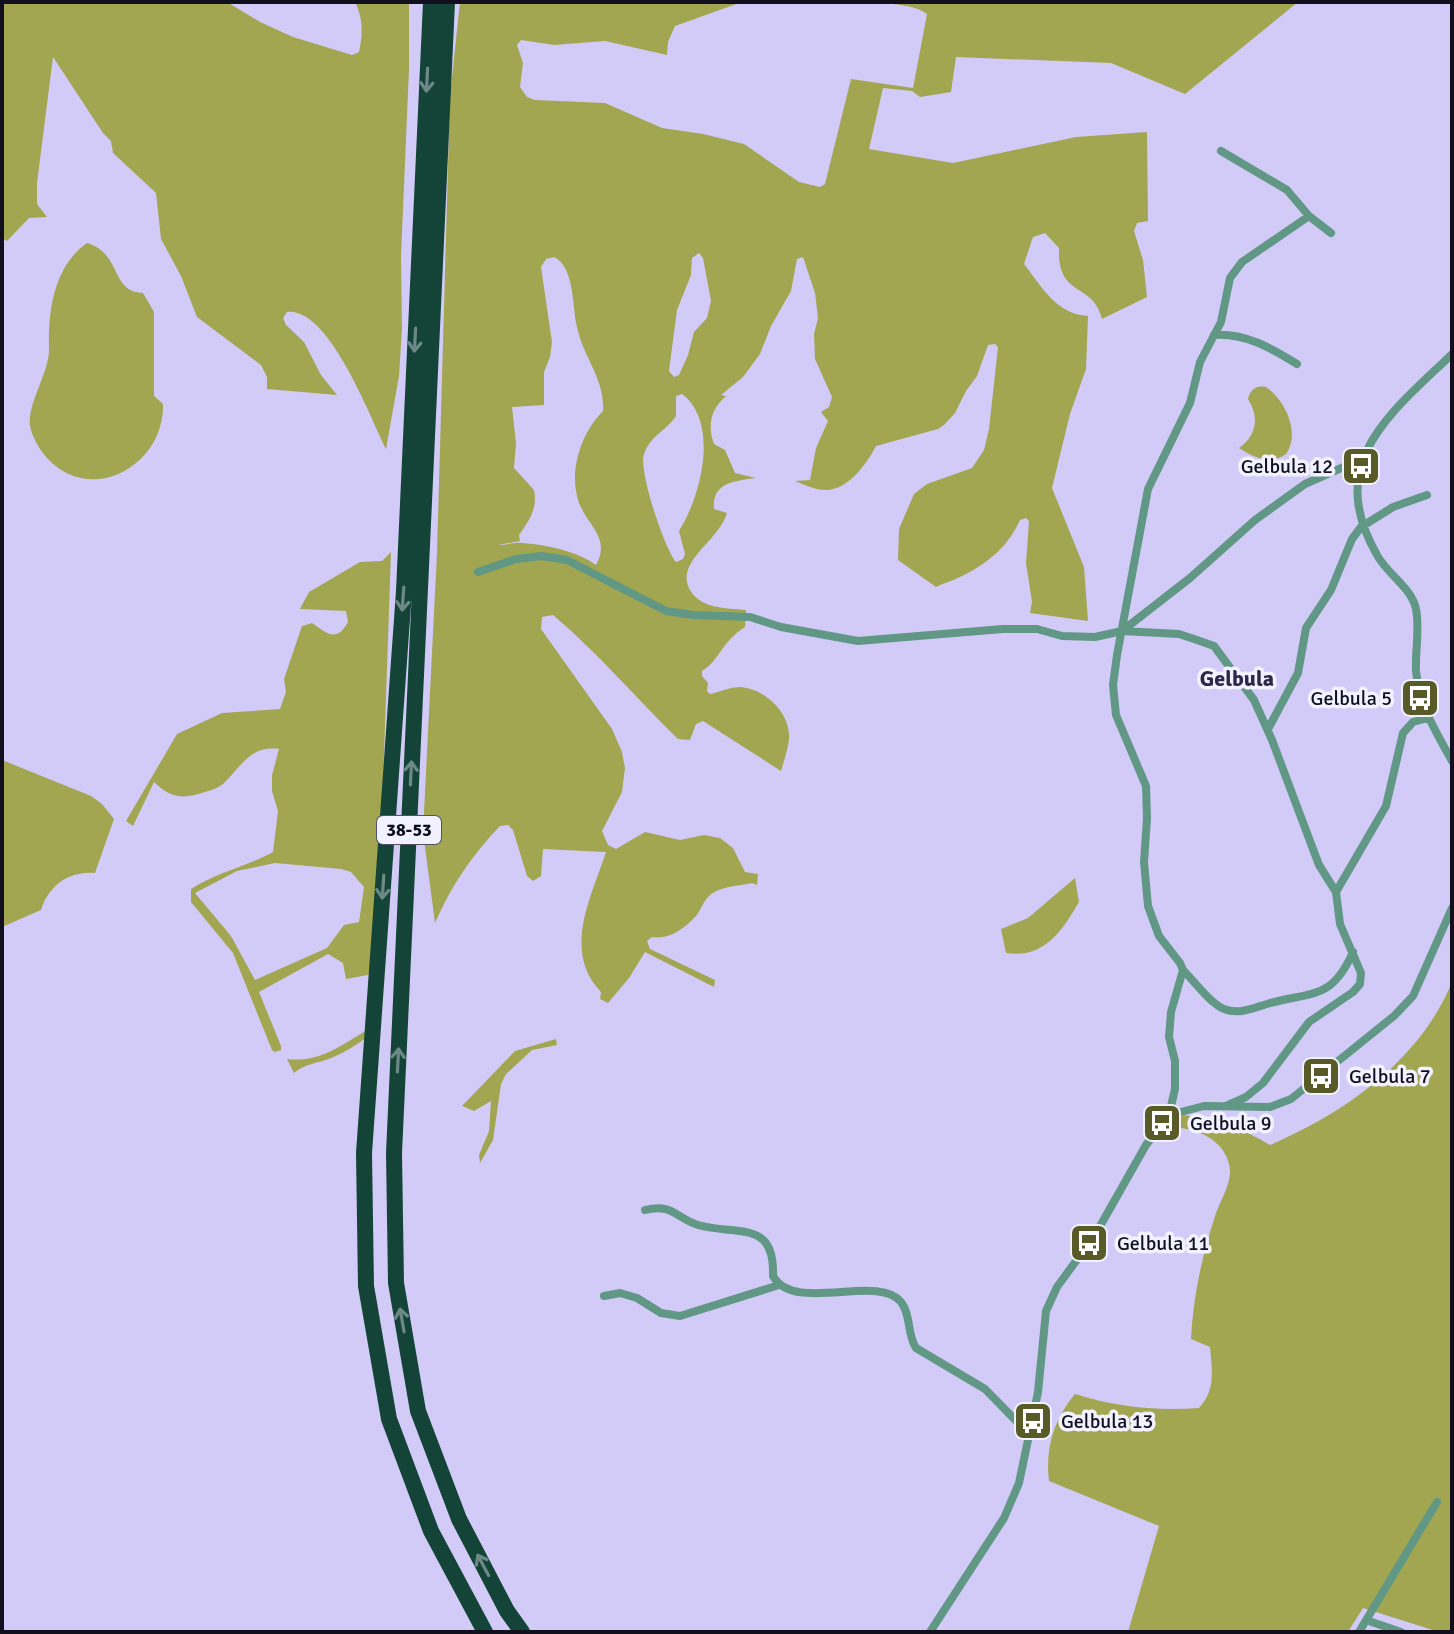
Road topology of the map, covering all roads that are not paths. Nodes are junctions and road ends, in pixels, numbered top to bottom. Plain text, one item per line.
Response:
1 (431, 2) edge
2 (447, 2) edge
3 (1221, 151) dead end
4 (1309, 216) junction
5 (1331, 233) dead end
6 (1214, 335) junction
7 (1452, 354) edge
8 (1297, 364) dead end
9 (1364, 458) junction
10 (1427, 495) dead end
11 (1361, 527) junction
12 (478, 572) dead end
13 (1122, 631) junction
14 (1428, 718) junction
15 (1268, 729) junction
16 (1452, 761) edge
17 (1336, 892) junction
18 (1452, 908) edge
19 (1353, 952) junction
20 (1183, 970) junction
21 (1226, 1106) junction
22 (1169, 1115) junction
23 (645, 1210) dead end
24 (779, 1285) junction
25 (604, 1296) dead end
26 (1030, 1435) junction
27 (1437, 1502) dead end
28 (1366, 1620) junction
29 (485, 1632) edge
30 (522, 1632) edge
31 (930, 1632) edge
32 (1359, 1632) edge
33 (1401, 1632) edge

1 -> 29 highway, 38-53
30 -> 2 highway, 38-53
3 - 4 street
4 - 5 street
4 - 6 street
6 - 8 street
6 - 13 street
7 - 9 street
9 - 11 street
9 - 13 street
10 - 11 street
11 - 14 street
11 - 15 street
12 - 13 street
13 - 15 street
13 - 20 street
14 - 16 street
14 - 17 street
15 - 17 street
17 - 19 street
18 - 21 street
19 - 20 street
19 - 21 street
20 - 22 street
21 - 22 street
22 - 26 street
23 - 24 street
24 - 25 street
24 - 26 street
26 - 31 street
27 - 28 street
28 - 32 street
28 - 33 street

